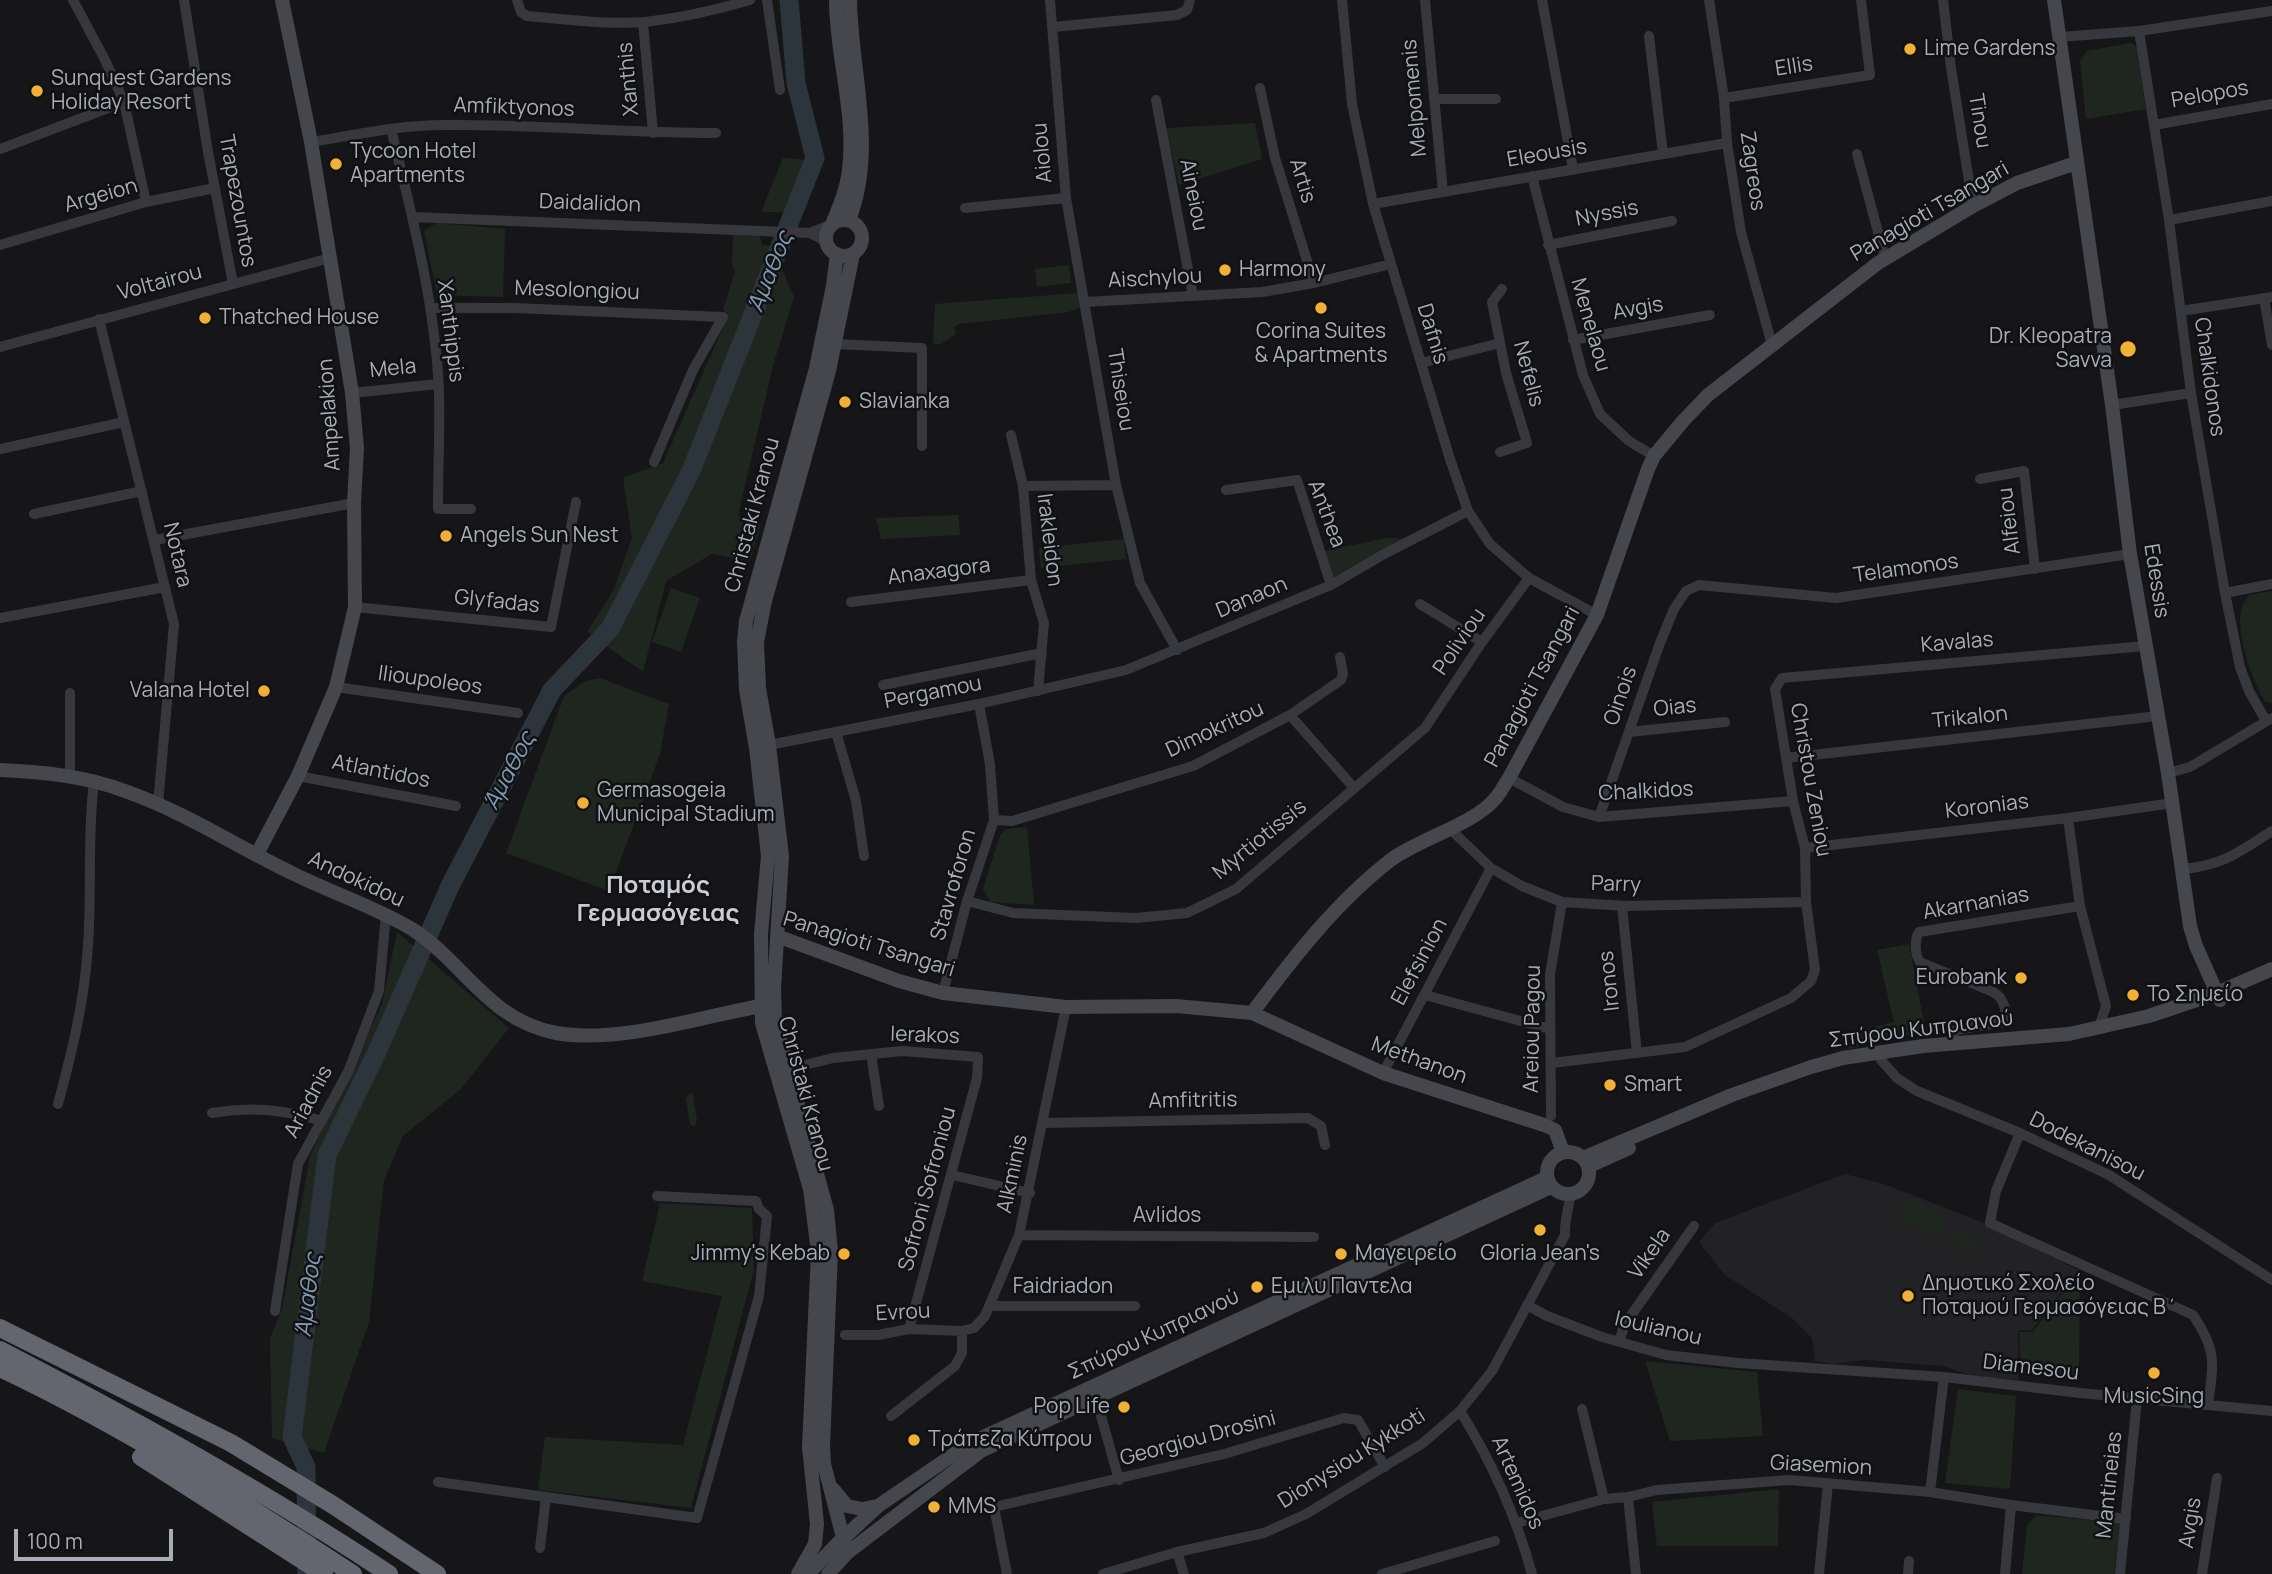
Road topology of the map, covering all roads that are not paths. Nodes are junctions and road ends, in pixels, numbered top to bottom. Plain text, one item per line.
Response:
1 (73, 0) edge
2 (184, 0) edge
3 (282, 0) edge
4 (517, 0) edge
5 (750, 0) edge
6 (767, 0) edge
7 (836, 0) edge
8 (850, 0) edge
9 (1050, 0) edge
10 (1190, 0) edge
11 (1342, 0) edge
12 (1425, 0) edge
13 (1542, 0) edge
14 (1709, 0) edge
15 (1861, 0) edge
16 (1943, 0) edge
17 (2054, 0) edge
18 (2272, 11) edge
19 (643, 22) junction
20 (1054, 27) junction
21 (2139, 31) junction
22 (1649, 36) dead end
23 (2059, 37) junction
24 (1260, 88) dead end
25 (780, 90) dead end
26 (1724, 97) junction
27 (1496, 99) dead end
28 (1156, 100) dead end
29 (1434, 100) junction
30 (124, 102) junction
31 (2272, 104) edge
32 (2154, 125) junction
33 (391, 129) junction
34 (653, 133) junction
35 (716, 133) dead end
36 (311, 142) junction
37 (1727, 143) junction
38 (0, 149) edge
39 (1663, 154) junction
40 (1857, 154) dead end
41 (2076, 163) junction
42 (1573, 169) junction
43 (1532, 176) junction
44 (215, 188) junction
45 (1443, 192) junction
46 (1066, 198) junction
47 (2272, 201) edge
48 (146, 202) junction
49 (1373, 204) junction
50 (1973, 206) junction
51 (965, 208) dead end
52 (412, 217) junction
53 (849, 220) junction
54 (2169, 220) junction
55 (1672, 221) dead end
56 (832, 223) junction
57 (810, 233) junction
58 (826, 241) junction
59 (1548, 244) junction
60 (0, 245) edge
61 (836, 254) junction
62 (853, 254) junction
63 (330, 258) junction
64 (1885, 258) junction
65 (1391, 264) junction
66 (1314, 283) junction
67 (233, 284) junction
68 (1502, 289) dead end
69 (1193, 296) junction
70 (2268, 297) edge
71 (1085, 302) junction
72 (430, 308) junction
73 (2181, 311) junction
74 (1710, 315) dead end
75 (99, 319) junction
76 (1573, 340) junction
77 (1500, 343) junction
78 (835, 344) junction
79 (1772, 345) junction
80 (2272, 345) edge
81 (0, 347) edge
82 (1421, 363) junction
83 (438, 384) junction
84 (352, 393) junction
85 (2191, 393) junction
86 (2112, 405) junction
87 (124, 422) junction
88 (1011, 435) dead end
89 (922, 446) dead end
90 (0, 449) edge
91 (1500, 452) dead end
92 (1654, 456) junction
93 (654, 462) dead end
94 (1980, 479) dead end
95 (1116, 485) junction
96 (1023, 486) junction
97 (1226, 490) dead end
98 (142, 491) junction
99 (576, 502) dead end
100 (354, 503) junction
101 (471, 509) dead end
102 (1468, 511) junction
103 (34, 514) dead end
104 (155, 540) junction
105 (2130, 554) junction
106 (2035, 569) junction
107 (1529, 578) junction
108 (1031, 580) junction
109 (2272, 584) edge
110 (1331, 585) junction
111 (165, 587) junction
112 (1686, 591) joint
113 (2225, 593) junction
114 (851, 602) dead end
115 (1420, 604) dead end
116 (355, 607) junction
117 (1597, 615) junction
118 (0, 618) edge
119 (1482, 642) junction
120 (2145, 646) junction
121 (1177, 650) junction
122 (1042, 653) junction
123 (1340, 657) dead end
124 (883, 685) dead end
125 (1776, 685) joint
126 (336, 687) junction
127 (1038, 691) junction
128 (70, 693) dead end
129 (979, 704) junction
130 (518, 713) dead end
131 (1290, 715) junction
132 (2158, 716) junction
133 (2269, 720) edge
134 (1725, 722) dead end
135 (1425, 728) joint
136 (836, 732) junction
137 (1629, 732) junction
138 (769, 745) junction
139 (1786, 758) junction
140 (0, 769) edge
141 (2168, 773) junction
142 (69, 776) junction
143 (298, 776) junction
144 (1509, 778) junction
145 (94, 782) junction
146 (1354, 788) junction
147 (1793, 801) junction
148 (2173, 803) junction
149 (158, 804) junction
150 (456, 806) dead end
151 (1599, 817) junction
152 (2068, 818) junction
153 (993, 820) junction
154 (1449, 828) junction
155 (2272, 831) edge
156 (1805, 848) junction
157 (257, 854) junction
158 (864, 856) dead end
159 (1491, 868) junction
160 (2182, 869) junction
161 (967, 901) junction
162 (1562, 902) junction
163 (1806, 902) junction
164 (1622, 906) junction
165 (2080, 906) junction
166 (386, 914) junction
167 (761, 934) junction
168 (777, 936) junction
169 (2272, 969) edge
170 (2272, 977) edge
171 (943, 993) junction
172 (1425, 995) junction
173 (2218, 996) junction
174 (761, 1006) junction
175 (2106, 1006) junction
176 (1066, 1007) junction
177 (1252, 1013) junction
178 (2125, 1021) junction
179 (2099, 1027) junction
180 (1550, 1029) junction
181 (1956, 1044) junction
182 (1637, 1053) junction
183 (871, 1054) junction
184 (978, 1057) joint
185 (1881, 1060) junction
186 (1552, 1063) junction
187 (789, 1069) junction
188 (1382, 1073) junction
189 (58, 1104) dead end
190 (879, 1106) dead end
191 (212, 1113) dead end
192 (1551, 1116) dead end
193 (321, 1121) junction
194 (1044, 1123) junction
195 (2020, 1133) junction
196 (1325, 1145) dead end
197 (1563, 1152) junction
198 (1586, 1162) junction
199 (952, 1175) junction
200 (1549, 1182) junction
201 (1030, 1193) junction
202 (1570, 1195) junction
203 (657, 1196) dead end
204 (1694, 1226) dead end
205 (1020, 1235) junction
206 (1314, 1237) dead end
207 (2272, 1280) edge
208 (1527, 1305) junction
209 (990, 1306) junction
210 (1135, 1306) dead end
211 (275, 1311) dead end
212 (0, 1328) edge
213 (909, 1329) junction
214 (962, 1331) junction
215 (845, 1335) dead end
216 (1619, 1341) junction
217 (0, 1350) edge
218 (1786, 1365) joint
219 (0, 1368) edge
220 (1944, 1377) junction
221 (0, 1380) edge
222 (1096, 1398) junction
223 (2137, 1399) junction
224 (2208, 1405) junction
225 (1582, 1409) dead end
226 (1460, 1411) junction
227 (2272, 1411) edge
228 (891, 1416) dead end
229 (1385, 1467) junction
230 (2217, 1478) dead end
231 (1119, 1480) junction
232 (438, 1482) dead end
233 (1829, 1484) junction
234 (830, 1486) junction
235 (1930, 1492) junction
236 (546, 1497) junction
237 (1628, 1497) junction
238 (1604, 1499) junction
239 (2011, 1505) junction
240 (231, 1506) junction
241 (878, 1506) junction
242 (2126, 1519) junction
243 (1516, 1522) junction
244 (844, 1537) junction
245 (1495, 1541) dead end
246 (540, 1548) dead end
247 (1177, 1552) junction
248 (847, 1553) junction
249 (1909, 1561) dead end
250 (329, 1568) edge
251 (353, 1574) edge
252 (389, 1574) edge
253 (437, 1574) edge
254 (798, 1574) edge
255 (808, 1574) edge
256 (828, 1574) edge
257 (1007, 1574) edge
258 (1103, 1574) edge
259 (1184, 1574) edge
260 (1382, 1574) edge
261 (1532, 1574) edge
262 (1636, 1574) edge
263 (1819, 1574) edge
264 (1908, 1574) edge
265 (2005, 1574) edge
266 (2120, 1574) edge
267 (2202, 1574) edge

1 - 30 street
2 - 44 street, Trapezountos
3 - 36 main road, Ampelakion
4 - 19 street
5 - 19 street
6 - 25 street
7 - 56 main road
8 - 53 main road
9 - 20 street, Aiolou
10 - 20 street
11 - 49 street, Dafnis
12 - 29 street, Melpomenis
13 - 42 street
14 - 26 street, Zagreos
15 - 26 street, Ellis
16 - 50 street, Tinou
17 - 23 main road
18 - 21 street
19 - 34 street, Xanthis
20 - 46 street, Aiolou
21 - 23 street
21 - 32 street, Chalkidonos
22 - 39 street
23 - 41 main road
24 - 66 street, Artis
26 - 37 street, Zagreos
27 - 29 street
28 - 69 street, Aineiou
29 - 45 street, Melpomenis
30 - 38 street
30 - 48 street
31 - 32 street, Pelopos
32 - 54 street, Chalkidonos
33 - 34 street, Amfiktyonos
33 - 36 street, Amfiktyonos
33 - 52 street, Xanthippis
34 - 35 street, Amfiktyonos
36 - 63 main road, Ampelakion
37 - 39 street, Eleousis
37 - 79 street, Zagreos
39 - 42 street, Eleousis
40 - 64 street
41 - 50 main road, Panagioti Tsangari
41 - 86 main road, Edessis
42 - 43 street, Eleousis
43 - 45 street, Eleousis
43 - 59 street, Menelaou
44 - 48 street, Argeion
44 - 67 street, Trapezountos
45 - 49 street, Eleousis
46 - 51 street
46 - 71 street, Aiolou
47 - 54 street
48 - 60 street, Argeion
49 - 65 street, Dafnis
50 - 64 main road, Panagioti Tsangari
52 - 57 street, Daidalidon
52 - 72 street, Xanthippis
53 - 56 main road
53 - 62 main road
54 - 73 street, Chalkidonos
55 - 59 street, Nyssis
56 - 57 street
56 - 58 main road
57 - 58 street
58 - 61 main road
59 - 76 street, Menelaou
61 - 62 main road
61 - 167 main road, Christaki Kranou
62 - 78 main road, Christaki Kranou
63 - 67 street, Voltairou
63 - 84 main road, Ampelakion
64 - 79 main road, Panagioti Tsangari
65 - 66 street, Aischylou
65 - 82 street, Dafnis
66 - 69 street, Aischylou
67 - 75 street, Voltairou
68 - 77 street, Nefelis
69 - 71 street, Aischylou
70 - 73 street
70 - 80 street
71 - 95 street, Thiseiou
72 - 83 street, Xanthippis
72 - 93 street, Mesolongiou
73 - 85 street, Chalkidonos
74 - 76 street, Avgis
75 - 81 street, Voltairou
75 - 87 street, Notara
76 - 92 street, Menelaou
77 - 82 street
77 - 91 street, Nefelis
78 - 89 street
78 - 138 main road, Christaki Kranou
79 - 92 main road, Panagioti Tsangari
82 - 102 street, Dafnis
83 - 84 street, Mela
83 - 101 street, Xanthippis
84 - 100 main road, Ampelakion
85 - 86 street
85 - 113 street, Chalkidonos
86 - 105 main road, Edessis
87 - 90 street
87 - 98 street, Notara
88 - 96 street, Irakleidon
92 - 117 main road, Panagioti Tsangari
94 - 106 street, Alfeiou
95 - 96 street
95 - 121 street, Thiseiou
96 - 108 street, Irakleidon
97 - 110 street, Anthea
98 - 103 street
98 - 104 street, Notara
99 - 116 street, Glyfadas
100 - 104 street
100 - 116 main road, Ampelakion
102 - 107 street, Dafnis
102 - 110 street, Danaon
104 - 111 street, Notara
105 - 106 street, Telamonos
105 - 120 main road, Edessis
106 - 112 street, Telamonos
107 - 117 street, Dafnis
107 - 119 street, Poliviou
108 - 114 street, Anaxagora
108 - 122 street, Irakleidon
109 - 113 street
110 - 121 street, Danaon
111 - 118 street
111 - 149 street, Notara
112 - 137 street, Oinois
113 - 133 street, Chalkidonos
115 - 119 street
116 - 126 main road, Ampelakion
117 - 144 main road, Panagioti Tsangari
119 - 135 street, Poliviou
120 - 125 street, Kavalas
120 - 132 main road, Edessis
121 - 127 street, Danaon
122 - 124 street
122 - 127 street, Irakleidon
123 - 131 street, Dimokritou
125 - 139 street, Christou Zeniou
126 - 130 street, Ilioupoleos
126 - 143 main road, Ampelakion
127 - 129 street, Pergamou
128 - 142 street
129 - 136 street, Pergamou
129 - 153 street, Stavroforon
131 - 146 street
131 - 153 street, Dimokritou
132 - 139 street, Trikalon
132 - 141 main road, Edessis
133 - 141 street
134 - 137 street, Oias
135 - 146 street, Myrtiotissis
136 - 138 street, Pergamou
136 - 158 street
137 - 151 street, Oinois
138 - 168 main road, Christaki Kranou
139 - 147 street, Christou Zeniou
140 - 142 main road, Andokidou
141 - 148 main road, Edessis
142 - 145 main road, Andokidou
143 - 150 street, Atlantidos
143 - 157 main road, Ampelakion
144 - 151 street, Chalkidos
144 - 154 main road, Panagioti Tsangari
145 - 149 main road, Andokidou
145 - 189 street
146 - 161 street, Myrtiotissis
147 - 151 street, Chalkidos
147 - 156 street, Christou Zeniou
148 - 152 street, Koronias
148 - 160 main road, Edessis
149 - 157 main road, Andokidou
152 - 156 street, Koronias
152 - 165 street
153 - 161 street, Stavroforon
154 - 159 street, Parry
154 - 177 main road, Panagioti Tsangari
155 - 160 street
156 - 163 street, Christou Zeniou
157 - 166 main road, Andokidou
159 - 162 street, Parry
159 - 172 street, Elefsinion
160 - 173 main road, Edessis
161 - 171 street, Stavroforon
162 - 164 street, Parry
162 - 180 street, Areiou Pagou
163 - 164 street, Parry
163 - 182 street, Christou Zeniou
164 - 182 street, Ironos
165 - 175 street
165 - 181 street, Akarnanias
166 - 174 main road, Andokidou
166 - 193 street, Ariadnis
167 - 168 street, Panagioti Tsangari
167 - 174 main road, Christaki Kranou
168 - 171 main road, Panagioti Tsangari
168 - 187 main road, Christaki Kranou
169 - 173 main road, Σπύρου Κυπριανού
170 - 173 main road, Σπύρου Κυπριανού
171 - 176 main road, Panagioti Tsangari
172 - 180 street
172 - 188 street, Elefsinion
173 - 178 main road, Σπύρου Κυπριανού
173 - 185 main road, Σπύρου Κυπριανού
174 - 254 main road, Christaki Kranou
175 - 178 street
175 - 179 street
176 - 177 main road, Panagioti Tsangari
176 - 194 street, Alkminis
177 - 188 main road, Methanon
178 - 179 main road, Σπύρου Κυπριανού
179 - 181 main road, Σπύρου Κυπριανού
180 - 186 street, Areiou Pagou
181 - 198 main road, Σπύρου Κυπριανού
182 - 186 street, Christou Zeniou
183 - 184 street, Ierakos
183 - 187 street, Ierakos
183 - 190 street, Ierakos
184 - 199 street, Sofroni Sofroniou
185 - 195 street, Dodekanisou
185 - 198 main road, Σπύρου Κυπριανού
186 - 192 street, Areiou Pagou
187 - 234 main road, Christaki Kranou
188 - 197 main road, Methanon
191 - 193 street
193 - 211 street, Ariadnis
194 - 196 street, Amfitritis
194 - 201 street, Alkminis
195 - 207 street, Dodekanisou
195 - 224 street
197 - 198 main road
197 - 200 main road
198 - 202 main road
199 - 201 street
199 - 213 street, Sofroni Sofroniou
200 - 202 main road
200 - 222 main road, Σπύρου Κυπριανού
200 - 241 main road, Σπύρου Κυπριανού
201 - 205 street, Alkminis
202 - 208 street, Dionysiou Kykkoti
203 - 236 street
204 - 216 street, Vikela
205 - 206 street, Avlidos
205 - 209 street, Alkminis
208 - 216 street, Ioulianou
208 - 226 street, Dionysiou Kykkoti
209 - 210 street, Faidriadon
209 - 214 street, Alkminis
212 - 253 highway
213 - 214 street, Evrou
213 - 215 street, Evrou
214 - 228 street
216 - 218 street, Ioulianou
217 - 252 highway
218 - 220 street, Diamesou
219 - 240 highway
220 - 223 street, Diamesou
220 - 235 street
221 - 240 highway
222 - 231 street
222 - 248 main road, Σπύρου Κυπριανού
223 - 224 street, Diamesou
223 - 242 street, Mantineias
224 - 227 street, Diamesou
225 - 238 street
226 - 229 street, Dionysiou Kykkoti
226 - 243 street, Artemidos
229 - 231 street, Georgiou Drosini
229 - 247 street, Dionysiou Kykkoti
230 - 267 street, Avgis
231 - 257 street, Georgiou Drosini
232 - 236 street
233 - 235 street, Giasemion
233 - 237 street, Giasemion
233 - 263 street
234 - 241 main road
234 - 244 main road, Christaki Kranou
235 - 239 street, Giasemion
236 - 246 street
237 - 238 street, Giasemion
237 - 262 street
238 - 243 street, Giasemion
239 - 242 street, Giasemion
239 - 265 street
240 - 250 highway
241 - 244 main road, Σπύρου Κυπριανού
242 - 266 street, Mantineias
243 - 261 street, Artemidos
244 - 248 main road, Christaki Kranou
244 - 255 main road, Σπύρου Κυπριανού
245 - 260 street
247 - 258 street, Dionysiou Kykkoti
247 - 259 street
248 - 256 main road, Σπύρου Κυπριανού
249 - 264 street
250 - 251 highway

